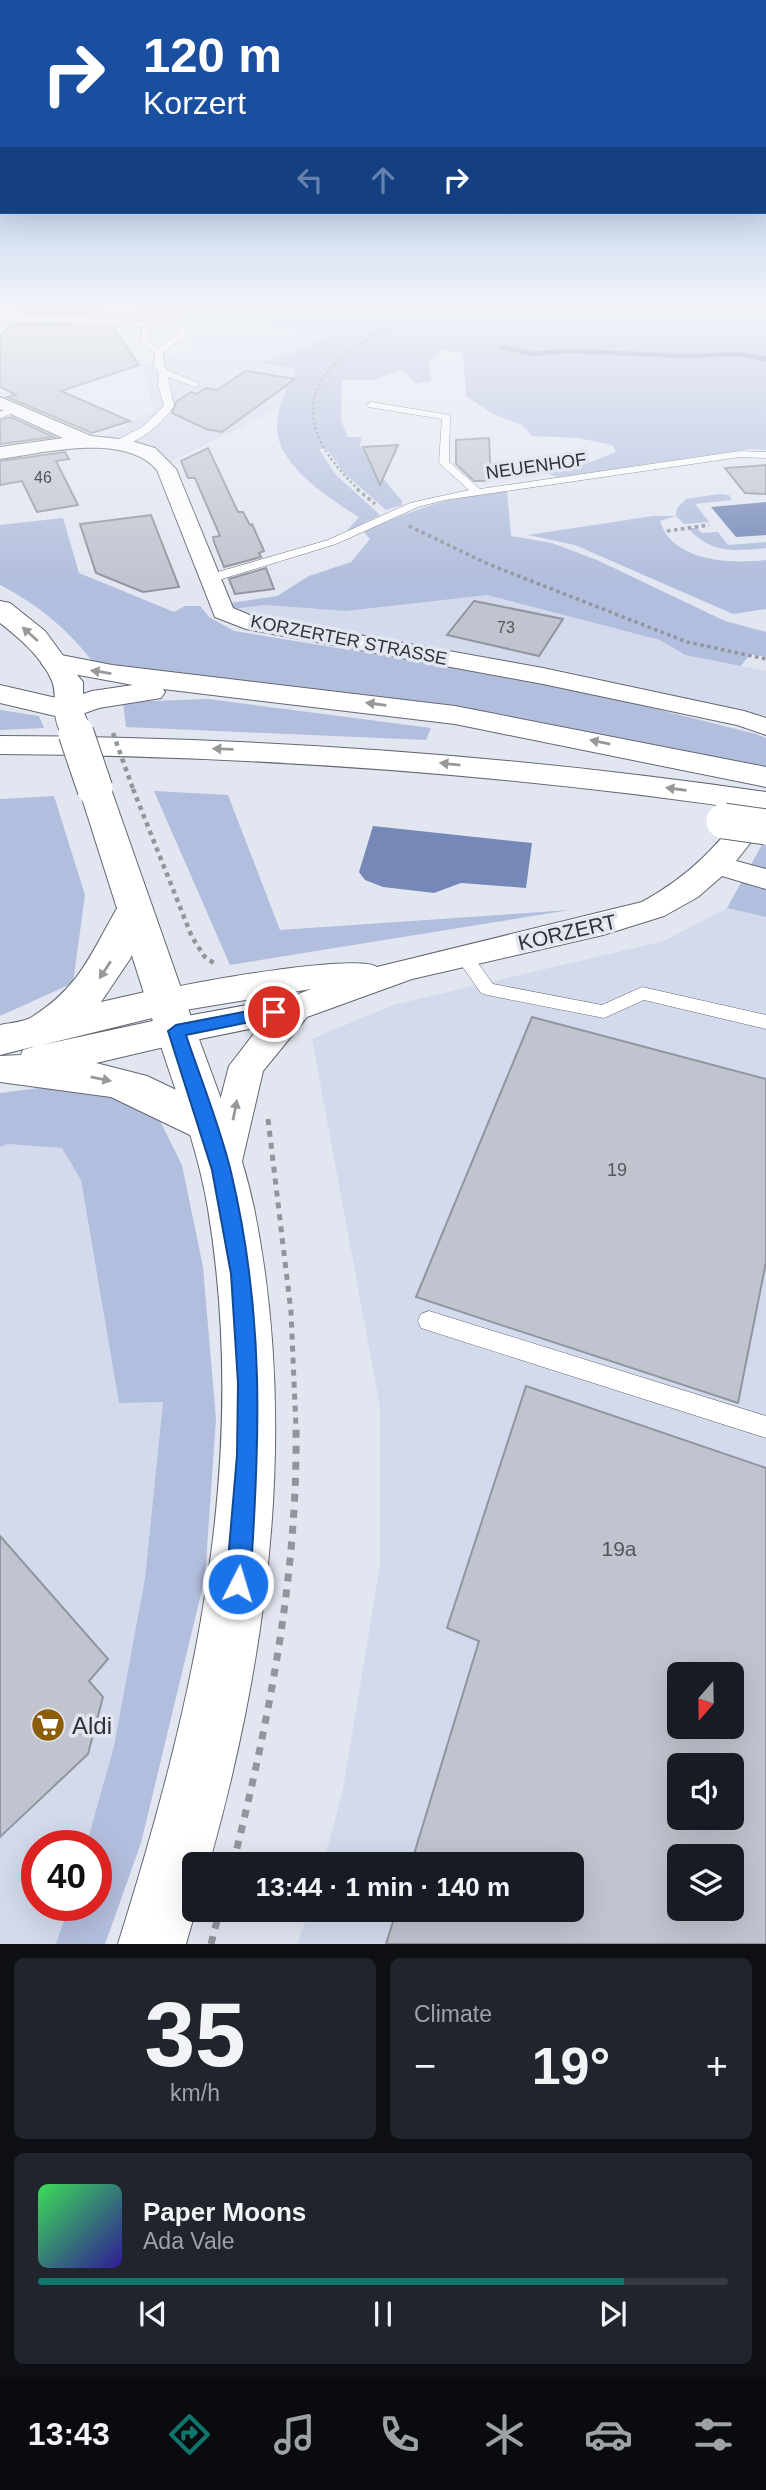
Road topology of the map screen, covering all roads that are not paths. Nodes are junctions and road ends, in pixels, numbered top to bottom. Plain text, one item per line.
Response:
1 (167, 400) edge
2 (371, 405) dead end
3 (5, 409) edge
4 (86, 441) junction
5 (117, 443) junction
6 (0, 453) edge
7 (766, 455) edge
8 (477, 491) junction
9 (208, 579) junction
10 (0, 610) edge
11 (0, 637) edge
12 (56, 663) junction
13 (243, 688) junction
14 (0, 694) edge
15 (72, 722) junction
16 (766, 727) edge
17 (0, 745) edge
18 (0, 770) edge
19 (755, 796) edge
20 (766, 827) edge
21 (716, 865) junction
22 (766, 879) edge
23 (135, 909) junction
24 (464, 956) junction
25 (405, 970) junction
26 (295, 1008) junction
27 (172, 1016) junction
28 (766, 1022) edge
29 (10, 1053) edge
30 (213, 1146) junction
31 (429, 1321) dead end
32 (766, 1427) edge
33 (152, 1944) edge

1 - 5 lane
2 - 8 lane, NEUENHOF
3 - 4 street, KORZERTER STRASSE
4 - 5 street, KORZERTER STRASSE
4 - 6 street
5 - 9 street, KORZERTER STRASSE
7 - 8 lane, NEUENHOF
8 - 9 lane, NEUENHOF
9 - 16 street, KORZERTER STRASSE
12 -> 10 main road
11 - 15 main road
13 -> 12 main road
12 - 15 main road
13 - 15 main road
19 -> 13 main road
14 - 15 main road
15 - 23 main road, bridge
19 -> 17 main road
18 - 19 main road
19 - 20 main road, bridge
19 - 21 street, KORZERT
21 - 22 street
21 - 24 street, KORZERT
23 - 27 main road
23 -> 29 main road
24 - 25 street, KORZERT
24 - 28 lane
25 - 26 street, KORZERT
25 - 27 street, KORZERT
26 - 27 street, KORZERT
30 -> 26 street
27 - 29 main road
27 - 30 main road
29 -> 30 main road
30 - 33 main road
31 - 32 lane

